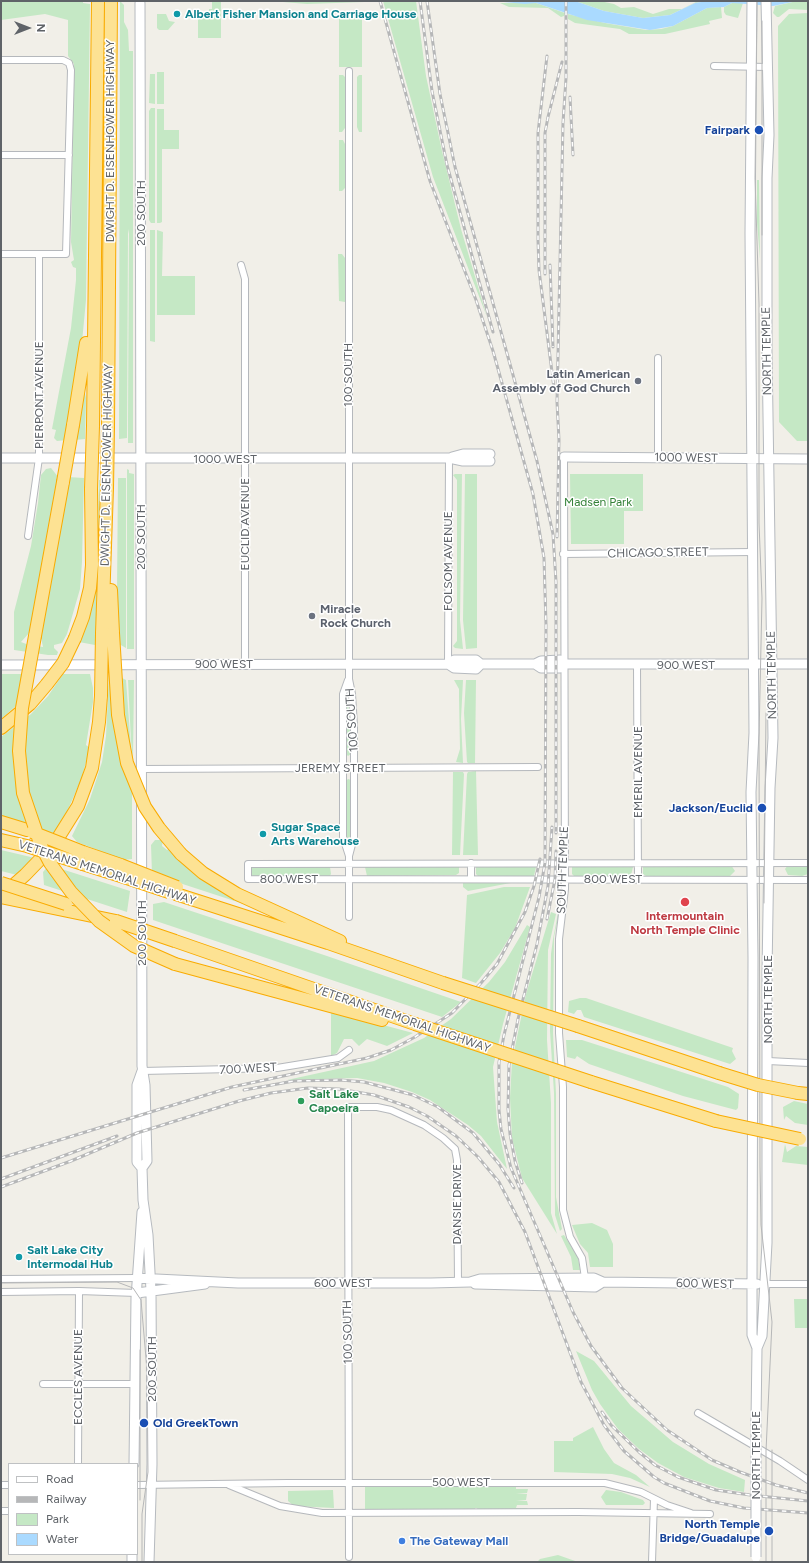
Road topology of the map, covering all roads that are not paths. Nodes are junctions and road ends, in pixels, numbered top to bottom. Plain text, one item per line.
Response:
1 (752, 1) edge
2 (766, 1) edge
3 (111, 3) edge
4 (140, 3) dead end
5 (98, 4) edge
6 (1, 60) edge
7 (714, 66) dead end
8 (750, 67) junction
9 (768, 67) junction
10 (349, 71) dead end
11 (1, 155) edge
12 (69, 155) junction
13 (1, 254) edge
14 (38, 254) junction
15 (241, 265) dead end
16 (94, 276) junction
17 (658, 358) dead end
18 (1, 458) edge
19 (39, 458) junction
20 (449, 458) junction
21 (490, 458) dead end
22 (564, 458) joint
23 (658, 458) junction
24 (141, 459) junction
25 (245, 459) junction
26 (349, 459) junction
27 (752, 459) junction
28 (769, 459) junction
29 (808, 459) edge
30 (28, 536) dead end
31 (753, 552) junction
32 (563, 554) junction
33 (108, 633) junction
34 (245, 664) junction
35 (348, 664) junction
36 (448, 664) junction
37 (564, 664) junction
38 (637, 664) junction
39 (754, 664) junction
40 (773, 664) junction
41 (808, 664) edge
42 (1, 665) edge
43 (142, 665) junction
44 (348, 679) junction
45 (1, 728) edge
46 (538, 767) dead end
47 (142, 768) junction
48 (343, 768) junction
49 (354, 768) junction
50 (1, 822) edge
51 (1, 840) edge
52 (349, 856) junction
53 (83, 858) junction
54 (638, 862) junction
55 (349, 863) junction
56 (471, 863) junction
57 (565, 863) junction
58 (751, 863) junction
59 (770, 863) junction
60 (808, 863) edge
61 (565, 878) junction
62 (349, 879) junction
63 (471, 879) junction
64 (638, 879) junction
65 (751, 879) junction
66 (770, 879) junction
67 (808, 880) edge
68 (1, 883) edge
69 (1, 896) edge
70 (349, 917) dead end
71 (116, 922) junction
72 (401, 969) junction
73 (415, 1026) junction
74 (349, 1050) dead end
75 (768, 1061) junction
76 (808, 1063) edge
77 (142, 1071) junction
78 (803, 1094) edge
79 (348, 1107) joint
80 (804, 1140) edge
81 (143, 1200) junction
82 (136, 1278) junction
83 (585, 1278) junction
84 (1, 1279) edge
85 (151, 1279) junction
86 (216, 1282) junction
87 (470, 1282) junction
88 (602, 1282) junction
89 (348, 1283) junction
90 (458, 1283) junction
91 (752, 1284) junction
92 (765, 1284) junction
93 (808, 1284) edge
94 (79, 1291) junction
95 (151, 1291) junction
96 (1, 1292) edge
97 (136, 1293) junction
98 (757, 1348) junction
99 (43, 1384) dead end
100 (79, 1384) junction
101 (135, 1384) junction
102 (698, 1413) dead end
103 (78, 1463) edge
104 (134, 1463) edge
105 (808, 1480) edge
106 (350, 1483) junction
107 (226, 1484) junction
108 (138, 1485) edge
109 (151, 1485) junction
110 (654, 1499) junction
111 (652, 1512) junction
112 (350, 1513) junction
113 (691, 1513) junction
114 (710, 1514) dead end
115 (349, 1557) dead end
116 (756, 1560) edge
117 (149, 1562) edge
118 (652, 1562) edge

1 - 8 main road, NORTH TEMPLE
2 - 9 main road, NORTH TEMPLE
3 - 33 highway, DWIGHT D. EISENHOWER HIGHWAY, bridge
4 - 24 main road, 200 SOUTH
5 - 16 highway, DWIGHT D. EISENHOWER HIGHWAY
6 - 12 street
7 - 8 street
8 - 9 street
8 - 27 main road, NORTH TEMPLE
9 - 28 main road, NORTH TEMPLE
10 - 26 street, 100 SOUTH
11 - 12 street
12 - 14 street
13 - 14 street
14 - 19 street, PIERPONT AVENUE
15 - 25 street, EUCLID AVENUE
16 - 45 highway, DWIGHT D. EISENHOWER HIGHWAY, bridge
16 - 73 highway, bridge
17 - 23 street
18 - 19 main road, 1000 WEST
19 - 24 main road, 1000 WEST
19 - 30 street, PIERPONT AVENUE
20 - 21 main road, 1000 WEST
20 - 26 main road, 1000 WEST
20 - 36 street, FOLSOM AVENUE
22 - 23 main road, 1000 WEST
22 - 32 street, SOUTH TEMPLE
23 - 27 main road, 1000 WEST
24 - 25 main road, 1000 WEST
24 - 43 main road, 200 SOUTH
25 - 26 main road, 1000 WEST
25 - 34 street, EUCLID AVENUE
26 - 35 street, 100 SOUTH
27 - 28 main road, 1000 WEST
27 - 31 main road, NORTH TEMPLE
28 - 29 main road, 1000 WEST
28 - 40 main road, NORTH TEMPLE
31 - 32 street, CHICAGO STREET
31 - 39 main road, NORTH TEMPLE
32 - 37 street, SOUTH TEMPLE
33 - 69 highway, bridge
33 - 72 highway, bridge
34 - 35 main road, 900 WEST
34 - 43 main road, 900 WEST
35 - 36 main road, 900 WEST
35 - 44 street, 100 SOUTH
36 - 37 main road, 900 WEST
37 - 38 main road, 900 WEST
37 - 57 street, SOUTH TEMPLE
38 - 39 main road, 900 WEST
38 - 54 street, EMERIL AVENUE
39 - 40 main road, 900 WEST
39 - 58 main road, NORTH TEMPLE
40 - 41 main road, 900 WEST
40 - 59 main road, NORTH TEMPLE
42 - 43 main road, 900 WEST
43 - 47 main road, 200 SOUTH
44 - 48 street, 100 SOUTH
44 - 49 street, 100 SOUTH
46 - 49 street, JEREMY STREET
47 - 48 street, JEREMY STREET
47 - 77 main road, 200 SOUTH
48 - 49 street, JEREMY STREET
48 - 52 street, 100 SOUTH
49 - 52 street, 100 SOUTH
50 - 53 highway, bridge
51 - 53 highway, VETERANS MEMORIAL HIGHWAY, bridge
52 - 55 street, 100 SOUTH
53 - 72 highway, VETERANS MEMORIAL HIGHWAY, bridge
54 - 57 street, 800 WEST
54 - 58 street, 800 WEST
54 - 64 street, EMERIL AVENUE
55 - 56 street, 800 WEST
55 - 62 street, 100 SOUTH
55 - 62 street, 800 WEST
56 - 57 street, 800 WEST
56 - 63 street
57 - 61 street, SOUTH TEMPLE
58 - 59 street, 800 WEST
58 - 65 main road, NORTH TEMPLE
59 - 60 street, 800 WEST
59 - 66 main road, NORTH TEMPLE
61 - 63 street, 800 WEST
61 - 64 street, 800 WEST
61 - 83 street, SOUTH TEMPLE
62 - 63 street, 800 WEST
62 - 70 street, 100 SOUTH
64 - 65 street, 800 WEST
65 - 66 street, 800 WEST
65 - 91 main road, NORTH TEMPLE
66 - 67 street, 800 WEST
66 - 75 main road, NORTH TEMPLE
68 - 71 highway, VETERANS MEMORIAL HIGHWAY, bridge
69 - 71 highway
71 - 73 highway, VETERANS MEMORIAL HIGHWAY, bridge
72 - 78 highway, VETERANS MEMORIAL HIGHWAY, bridge
73 - 80 highway, VETERANS MEMORIAL HIGHWAY, bridge
74 - 77 street, 700 WEST
75 - 76 street
75 - 92 main road, NORTH TEMPLE
77 - 81 main road, 200 SOUTH
79 - 89 street, 100 SOUTH
79 - 90 street, DANSIE DRIVE
81 - 82 main road, 200 SOUTH
81 - 85 main road, 200 SOUTH
82 - 84 street, 600 WEST
82 - 85 main road, 600 WEST
82 - 97 main road, 200 SOUTH
83 - 87 main road, 600 WEST
83 - 88 main road, 600 WEST
85 - 86 main road, 600 WEST
85 - 95 main road, 200 SOUTH
86 - 89 main road, 600 WEST
86 - 95 main road, 600 WEST
87 - 88 main road, 600 WEST
87 - 90 main road, 600 WEST
88 - 91 main road, 600 WEST
89 - 90 main road, 600 WEST
89 - 106 street, 100 SOUTH
91 - 92 main road, 600 WEST
91 - 98 main road, NORTH TEMPLE
92 - 93 street, 600 WEST
92 - 98 main road, NORTH TEMPLE
94 - 96 street, 600 WEST
94 - 97 street, 600 WEST
94 - 100 street, ECCLES AVENUE
95 - 97 main road, 600 WEST
95 - 109 main road, 200 SOUTH
97 - 101 main road, 200 SOUTH
98 - 116 main road, NORTH TEMPLE, bridge
99 - 100 street
100 - 101 street
100 - 103 street, ECCLES AVENUE
101 - 104 main road, 200 SOUTH
102 - 105 street
106 - 107 street, 500 WEST
106 - 110 street, 500 WEST
106 - 112 street, 100 SOUTH
107 - 109 street, 500 WEST
107 - 112 street, 500 WEST
108 - 109 street, 500 WEST
109 - 117 main road, 200 SOUTH
110 - 111 street
110 - 113 street, 500 WEST
111 - 112 street, 500 WEST
111 - 113 street, 500 WEST
111 - 118 street
112 - 115 street, 100 SOUTH
113 - 114 street, 500 WEST

